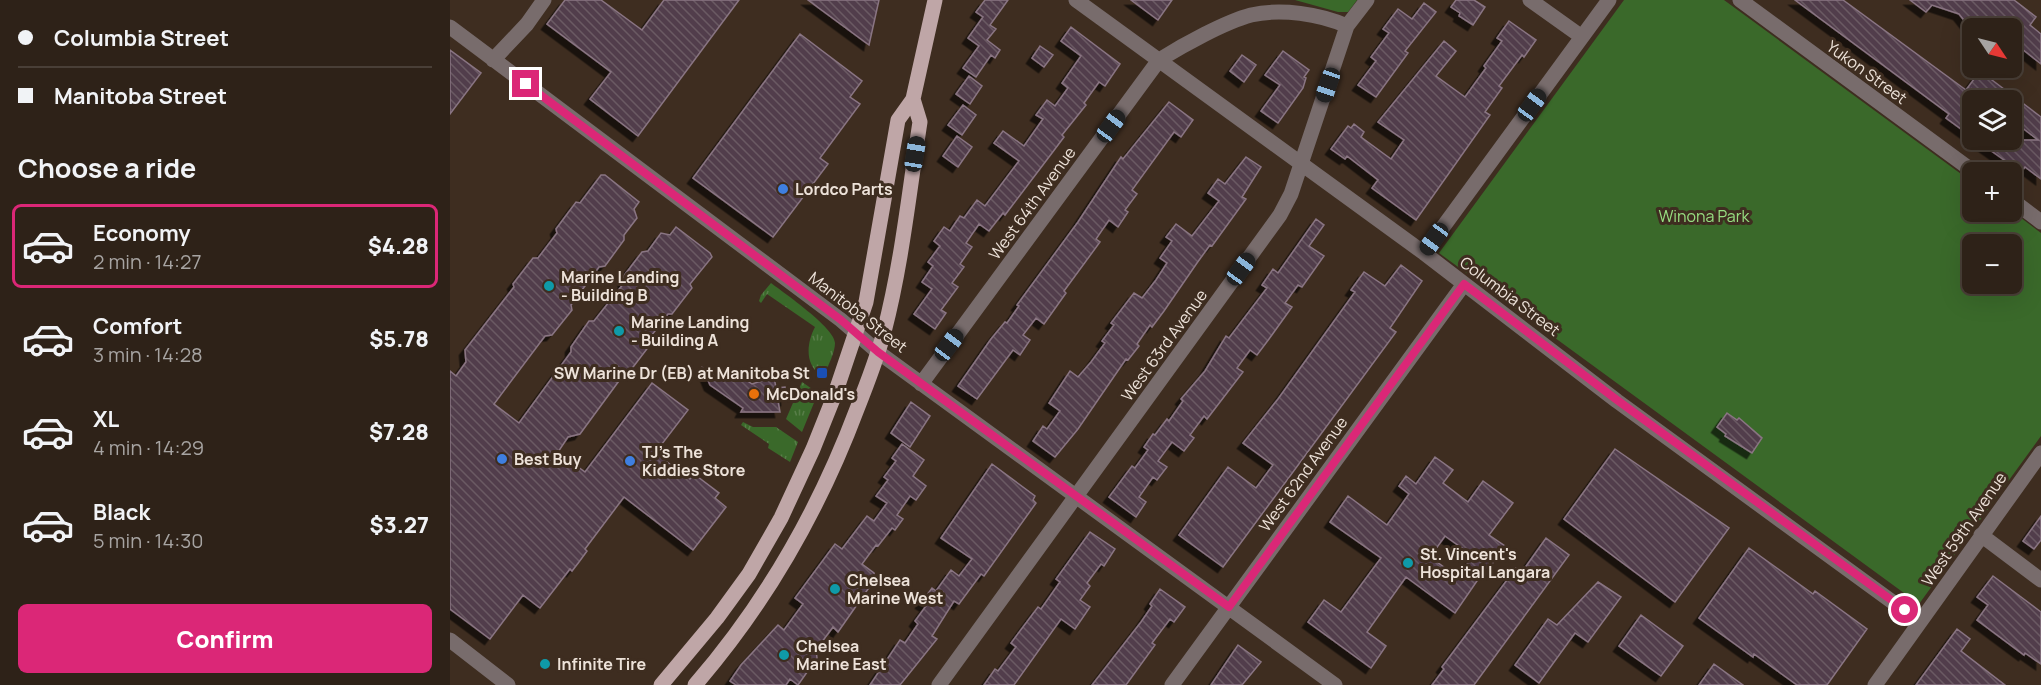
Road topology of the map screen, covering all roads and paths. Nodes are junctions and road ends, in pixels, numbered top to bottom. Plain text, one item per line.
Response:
1 (544, 0) edge
2 (935, 0) edge
3 (1076, 0) edge
4 (1367, 0) edge
5 (1530, 0) edge
6 (1609, 0) edge
7 (1740, 0) edge
8 (1347, 26) junction
9 (450, 27) edge
10 (1581, 37) junction
11 (493, 60) junction
12 (1159, 60) junction
13 (913, 99) junction
14 (1962, 163) edge
15 (1301, 164) junction
16 (2022, 208) edge
17 (2041, 222) edge
18 (1424, 253) junction
19 (1464, 284) junction
20 (856, 333) junction
21 (878, 352) junction
22 (921, 384) junction
23 (2041, 453) edge
24 (1076, 496) junction
25 (1981, 535) junction
26 (2041, 580) edge
27 (1229, 607) junction
28 (1920, 622) junction
29 (450, 640) edge
30 (508, 685) edge
31 (661, 685) edge
32 (695, 685) edge
33 (939, 685) edge
34 (1172, 685) edge
35 (1335, 685) edge
36 (1875, 685) edge

1 - 11 street
2 - 13 main road
3 - 12 street, Columbia Street
4 - 8 street, West 63rd Avenue
5 - 10 street
6 - 10 street
7 - 14 street, Yukon Street
8 - 12 street, West 64th Avenue
8 - 15 street, West 63rd Avenue
9 - 11 street, Manitoba Street
10 - 18 street
11 - 20 street, Manitoba Street
12 - 15 street, Columbia Street
12 - 22 street, West 64th Avenue
13 - 20 main road
13 - 21 main road
15 - 18 street, Columbia Street
15 - 24 street, West 63rd Avenue
16 - 17 street
18 - 19 street, Columbia Street
19 - 27 street, West 62nd Avenue
19 - 28 street, Columbia Street
20 - 21 street, Manitoba Street
20 - 31 main road
21 - 22 street, Manitoba Street
21 - 32 main road
22 - 24 street, Manitoba Street
23 - 25 street, West 59th Avenue
24 - 27 street, Manitoba Street
24 - 33 street, West 63rd Avenue
25 - 26 street
25 - 28 street, West 59th Avenue
27 - 34 street, West 62nd Avenue
27 - 35 street, Manitoba Street
28 - 36 street, West 59th Avenue
29 - 30 street

